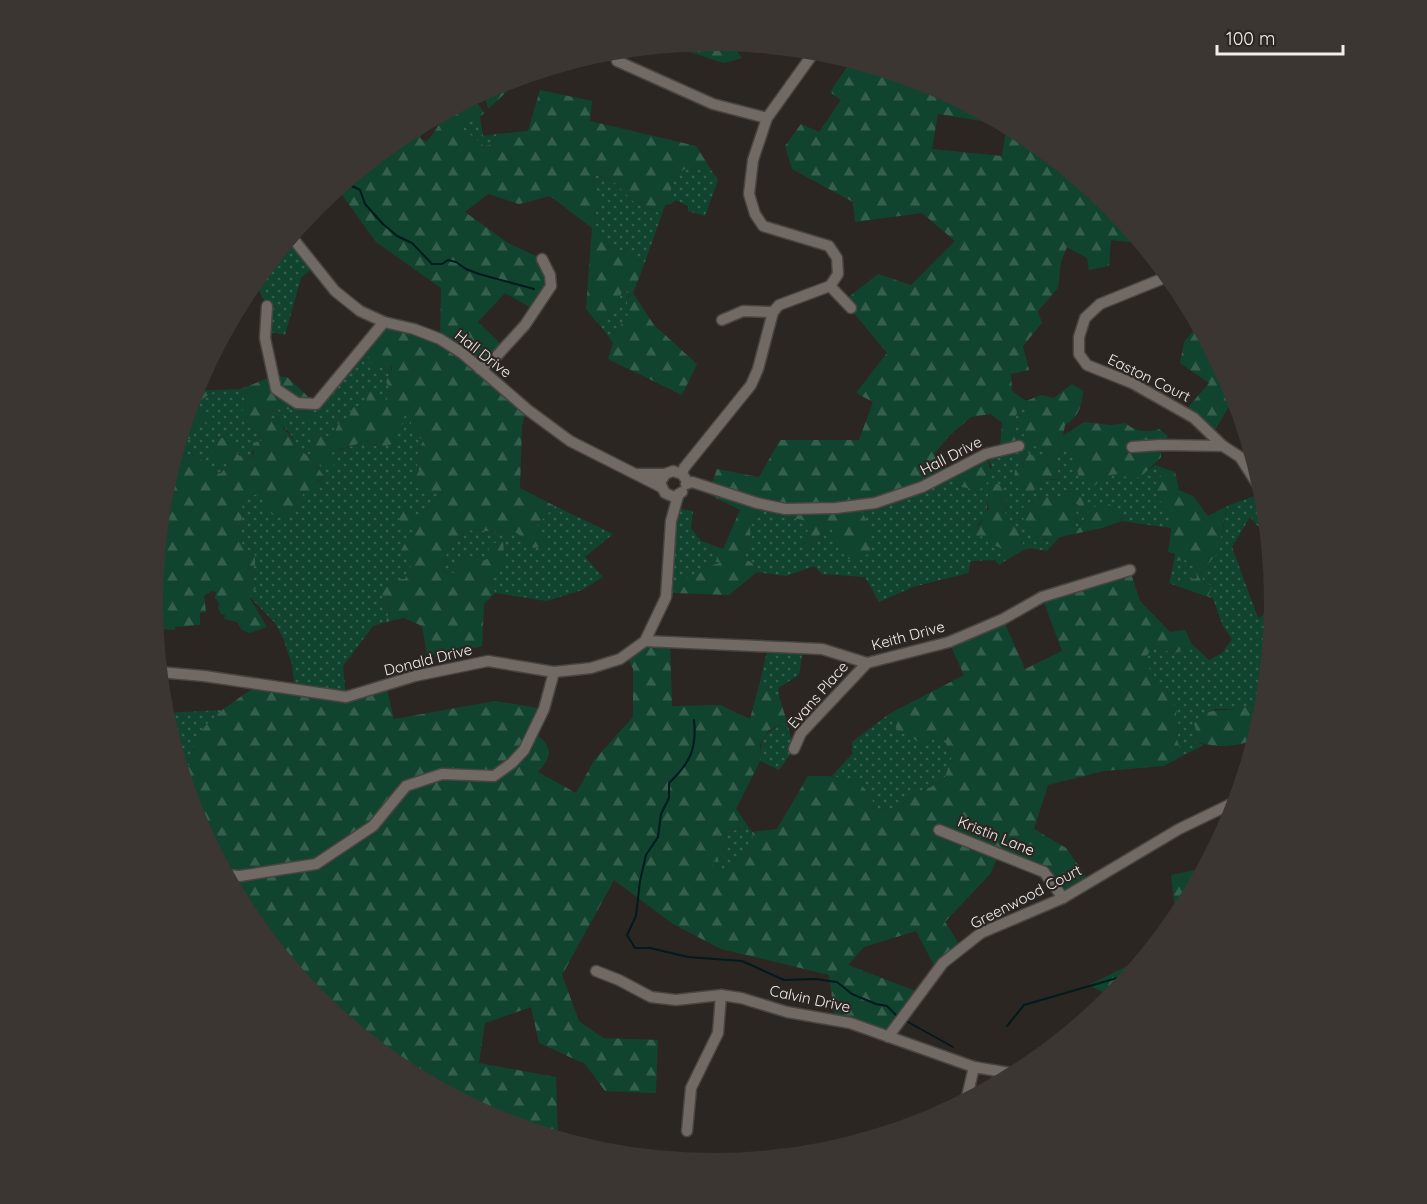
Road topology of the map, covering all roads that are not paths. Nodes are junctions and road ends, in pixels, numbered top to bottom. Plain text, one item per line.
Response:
1 (809, 60) edge
2 (617, 62) dead end
3 (767, 118) junction
4 (296, 242) edge
5 (542, 259) dead end
6 (1160, 280) edge
7 (830, 286) junction
8 (267, 306) dead end
9 (851, 308) dead end
10 (773, 312) junction
11 (722, 320) dead end
12 (384, 322) junction
13 (480, 369) junction
14 (1019, 446) dead end
15 (1223, 446) junction
16 (1132, 447) dead end
17 (1249, 470) edge
18 (634, 474) junction
19 (665, 474) junction
20 (684, 479) junction
21 (663, 490) junction
22 (678, 496) junction
23 (671, 521) junction
24 (1130, 570) dead end
25 (645, 641) junction
26 (867, 663) junction
27 (554, 672) junction
28 (167, 673) edge
29 (794, 749) dead end
30 (1225, 807) edge
31 (939, 830) dead end
32 (235, 876) edge
33 (1063, 898) junction
34 (596, 971) dead end
35 (721, 995) junction
36 (888, 1037) junction
37 (974, 1068) junction
38 (1001, 1072) edge
39 (969, 1090) edge
40 (687, 1131) dead end

1 - 3 street
2 - 3 street
3 - 7 street
4 - 12 street, Hall Drive
5 - 13 street
6 - 15 street, Easton Court
7 - 9 street
7 - 10 street
8 - 12 street
10 - 11 street
10 - 20 street
12 - 13 street, Hall Drive
13 - 18 street, Hall Drive
14 - 20 street, Hall Drive
15 - 16 street
15 - 17 street
18 - 19 street, Hall Drive
18 - 21 street, Hall Drive
19 - 20 street
19 - 21 street
20 - 22 street
21 - 22 street
21 - 23 street, Donald Drive
22 - 23 street, Donald Drive
23 - 25 street, Donald Drive
24 - 26 street, Keith Drive
25 - 26 street, Keith Drive
25 - 27 street, Donald Drive
26 - 29 street, Evans Place
27 - 28 street, Donald Drive
27 - 32 street
30 - 33 street, Greenwood Court
31 - 33 street, Kristin Lane
33 - 36 street, Greenwood Court
34 - 35 street, Calvin Drive
35 - 36 street, Calvin Drive
35 - 40 street
36 - 37 street, Calvin Drive
37 - 38 street, Calvin Drive
37 - 39 street

